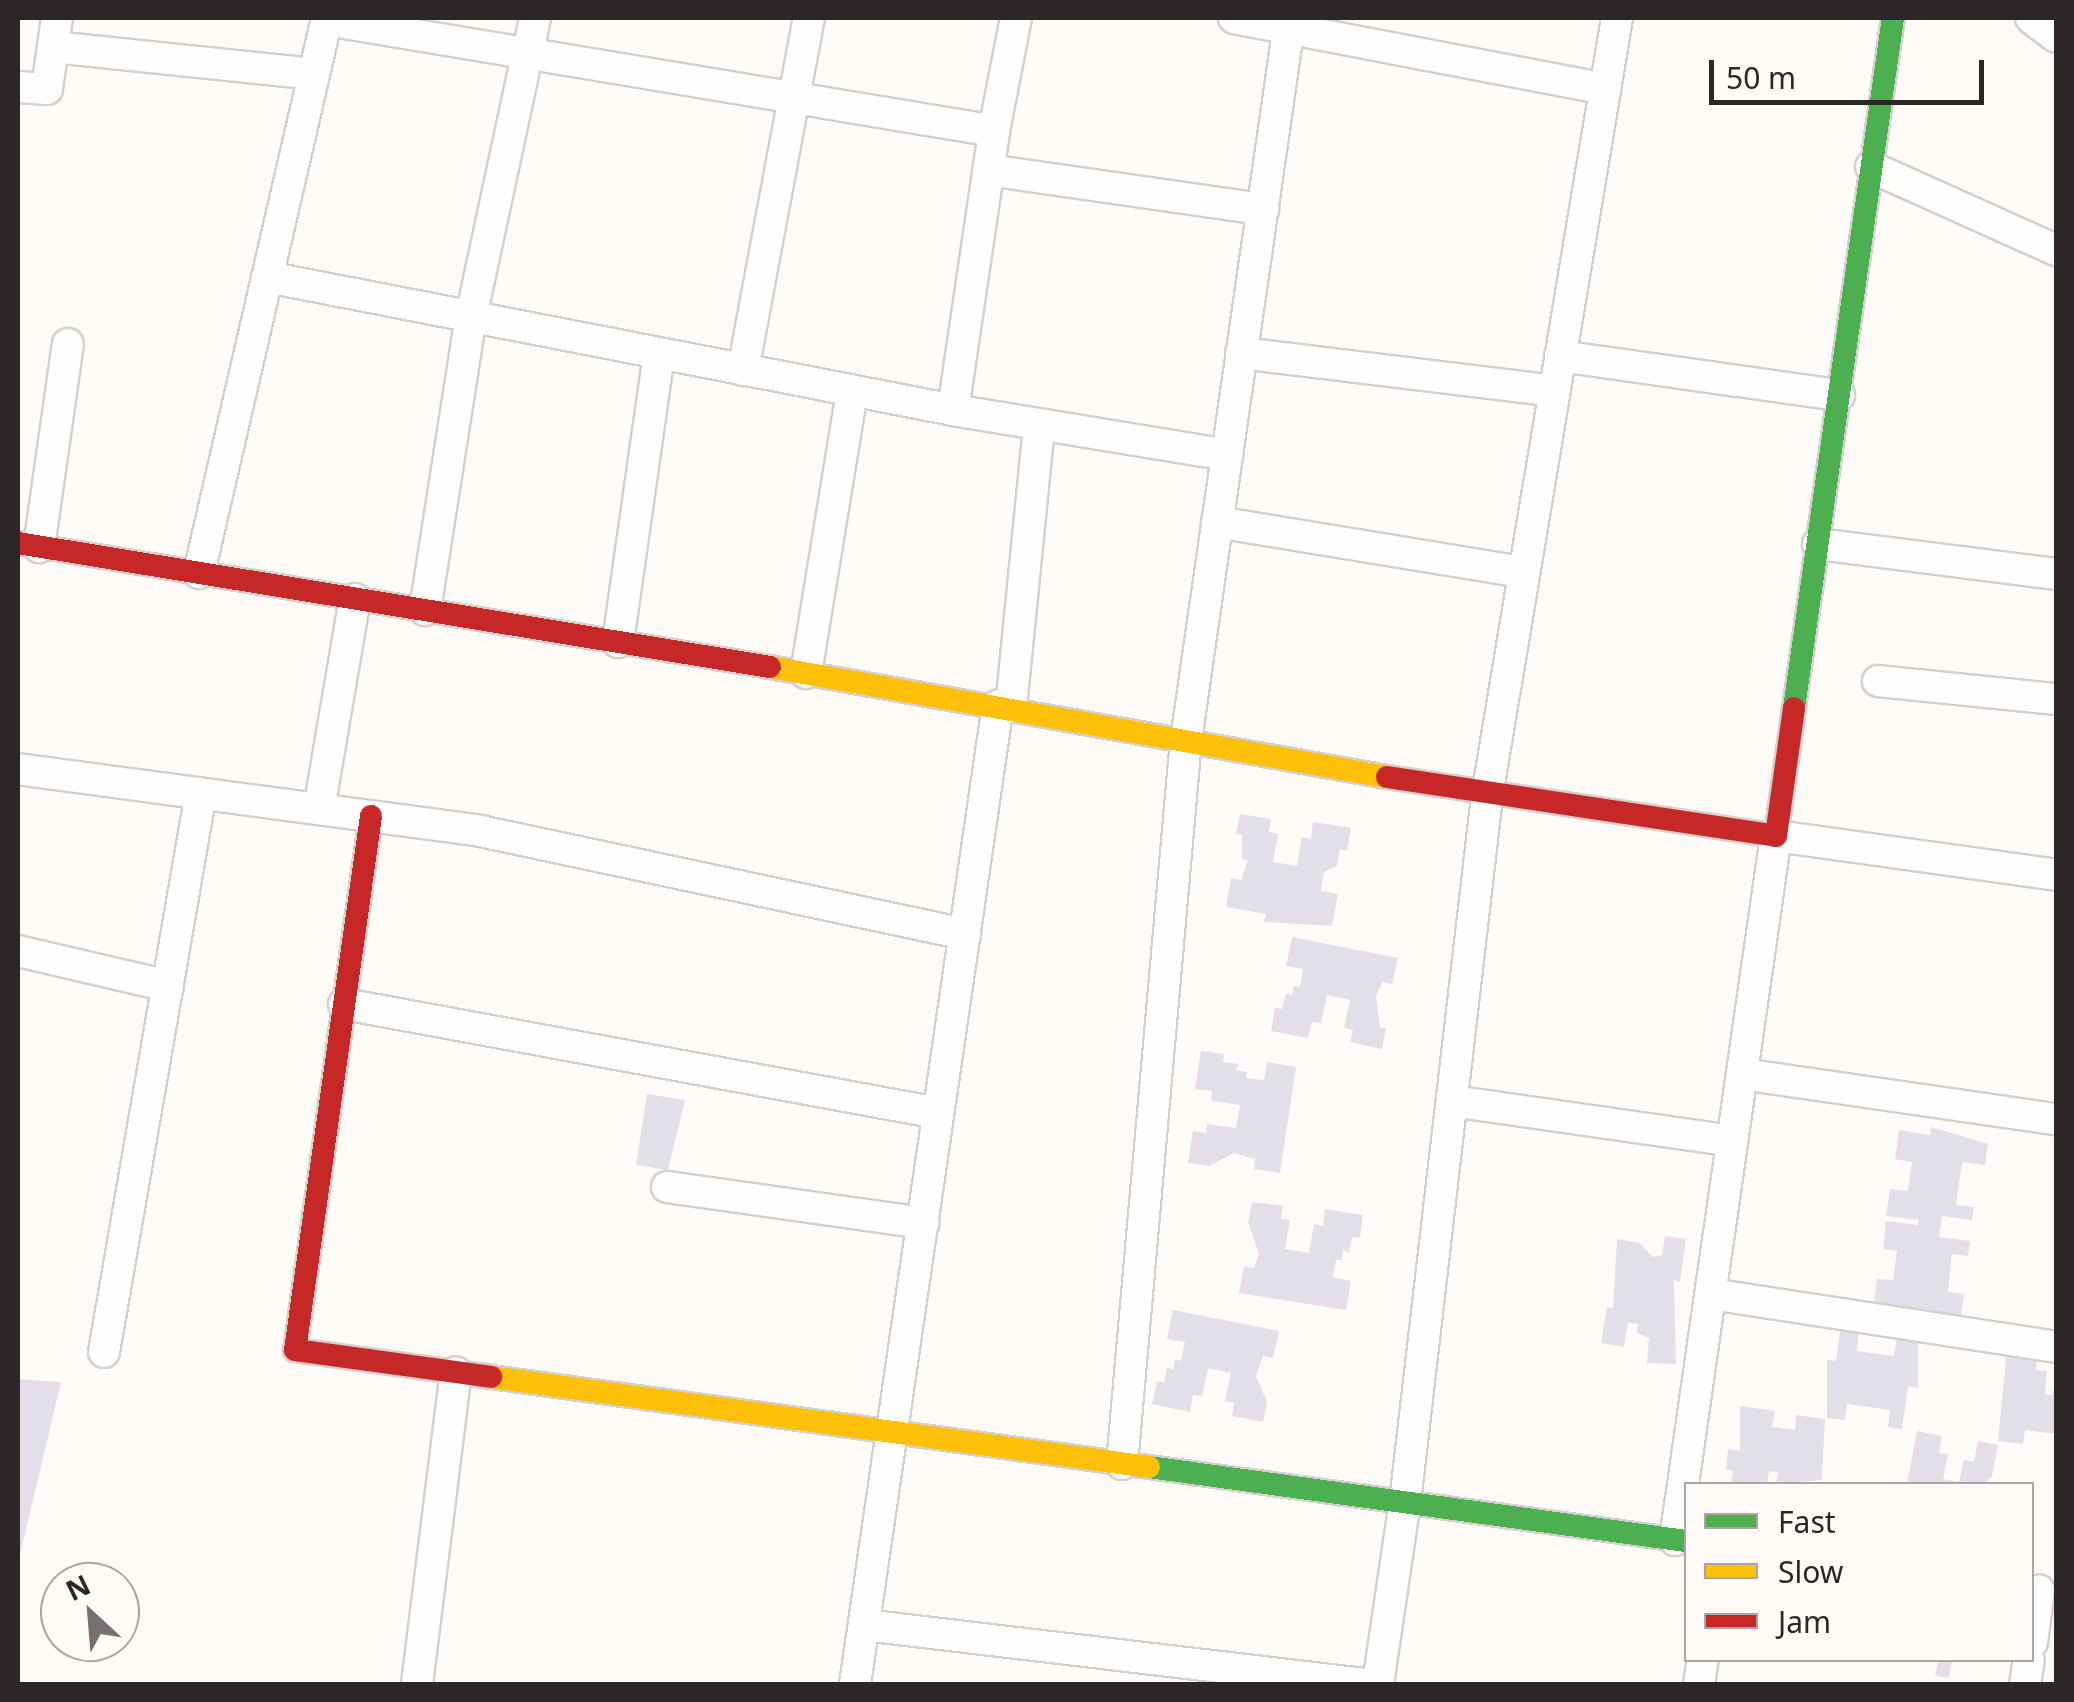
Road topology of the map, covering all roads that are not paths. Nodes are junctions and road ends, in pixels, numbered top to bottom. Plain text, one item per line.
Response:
1 (536, 18) edge
2 (809, 18) edge
3 (1016, 18) edge
4 (1234, 18) edge
5 (1617, 18) edge
6 (1894, 18) edge
7 (2032, 18) edge
8 (326, 19) edge
9 (1290, 23) edge
10 (55, 32) edge
11 (2056, 37) edge
12 (528, 53) junction
13 (314, 74) junction
14 (18, 87) edge
15 (1605, 89) junction
16 (794, 98) junction
17 (994, 131) junction
18 (1871, 167) junction
19 (988, 170) junction
20 (1263, 209) junction
21 (2056, 250) edge
22 (267, 277) junction
23 (471, 317) junction
24 (68, 344) dead end
25 (1242, 353) junction
26 (658, 354) junction
27 (1560, 356) junction
28 (743, 370) junction
29 (852, 391) junction
30 (1554, 391) junction
31 (1839, 395) junction
32 (952, 410) junction
33 (1040, 424) junction
34 (1227, 455) junction
35 (1217, 522) junction
36 (1818, 544) junction
37 (28, 545) edge
38 (1524, 572) junction
39 (199, 573) junction
40 (2056, 574) edge
41 (355, 599) junction
42 (425, 610) junction
43 (618, 642) junction
44 (806, 673) junction
45 (1878, 681) dead end
46 (2056, 699) edge
47 (1005, 706) junction
48 (1186, 740) junction
49 (18, 768) edge
50 (202, 793) junction
51 (1487, 796) junction
52 (319, 809) junction
53 (371, 816) junction
54 (1776, 836) junction
55 (2056, 874) edge
56 (964, 934) junction
57 (18, 951) edge
58 (168, 986) junction
59 (344, 1004) junction
60 (1742, 1074) junction
61 (1452, 1102) junction
62 (938, 1113) junction
63 (2056, 1119) edge
64 (1732, 1140) junction
65 (667, 1187) dead end
66 (922, 1223) junction
67 (1710, 1294) junction
68 (2056, 1347) edge
69 (104, 1352) dead end
70 (456, 1372) junction
71 (892, 1432) junction
72 (1122, 1464) junction
73 (1688, 1482) edge
74 (1406, 1502) junction
75 (1684, 1515) edge
76 (1681, 1540) edge
77 (2042, 1590) edge
78 (864, 1624) junction
79 (2034, 1632) edge
80 (417, 1684) edge
81 (855, 1684) edge
82 (1365, 1684) edge
83 (1378, 1684) edge

1 - 12 street
2 - 16 street
3 - 17 street
4 - 9 street
5 - 15 street
6 - 18 street
7 - 11 street
8 - 12 street
8 - 13 street
9 - 15 street
9 - 20 street
10 - 13 street
10 - 14 street
12 - 16 street
12 - 23 street
13 - 22 street
15 - 27 street
16 - 17 street
16 - 28 street
17 - 19 street
18 - 21 street
18 - 31 street
19 - 20 street
19 - 32 street
20 - 25 street
22 - 23 street
22 - 39 street
23 - 26 street
23 - 42 street
24 - 37 street
25 - 30 street
25 - 34 street
26 - 28 street
26 - 43 street
27 - 30 street
27 - 31 street
28 - 29 street
29 - 32 street
29 - 44 street
30 - 38 street
31 - 36 street
32 - 33 street
33 - 34 street
33 - 47 street
34 - 35 street
35 - 38 street
35 - 48 street
36 - 40 street
36 - 54 street
37 - 39 street
38 - 51 street
39 - 41 street
41 - 42 street
41 - 52 street
42 - 43 street
43 - 44 street
44 - 47 street
45 - 46 street
47 - 48 street
47 - 56 street
48 - 51 street
48 - 72 street
49 - 50 street
50 - 52 street
50 - 58 street
51 - 54 street
51 - 61 street
52 - 53 street
53 - 56 street
53 - 59 street
54 - 55 street
54 - 60 street
56 - 62 street
57 - 58 street
58 - 69 street
59 - 62 street
59 - 70 street
60 - 63 street
60 - 64 street
61 - 64 street
61 - 74 street
62 - 66 street
64 - 67 street
65 - 66 street
66 - 71 street
67 - 68 street
67 - 73 street
70 - 71 street
70 - 80 street
71 - 72 street
71 - 78 street
72 - 74 street
74 - 76 street
74 - 83 street
75 - 76 street
77 - 79 street
78 - 81 street
78 - 82 street

